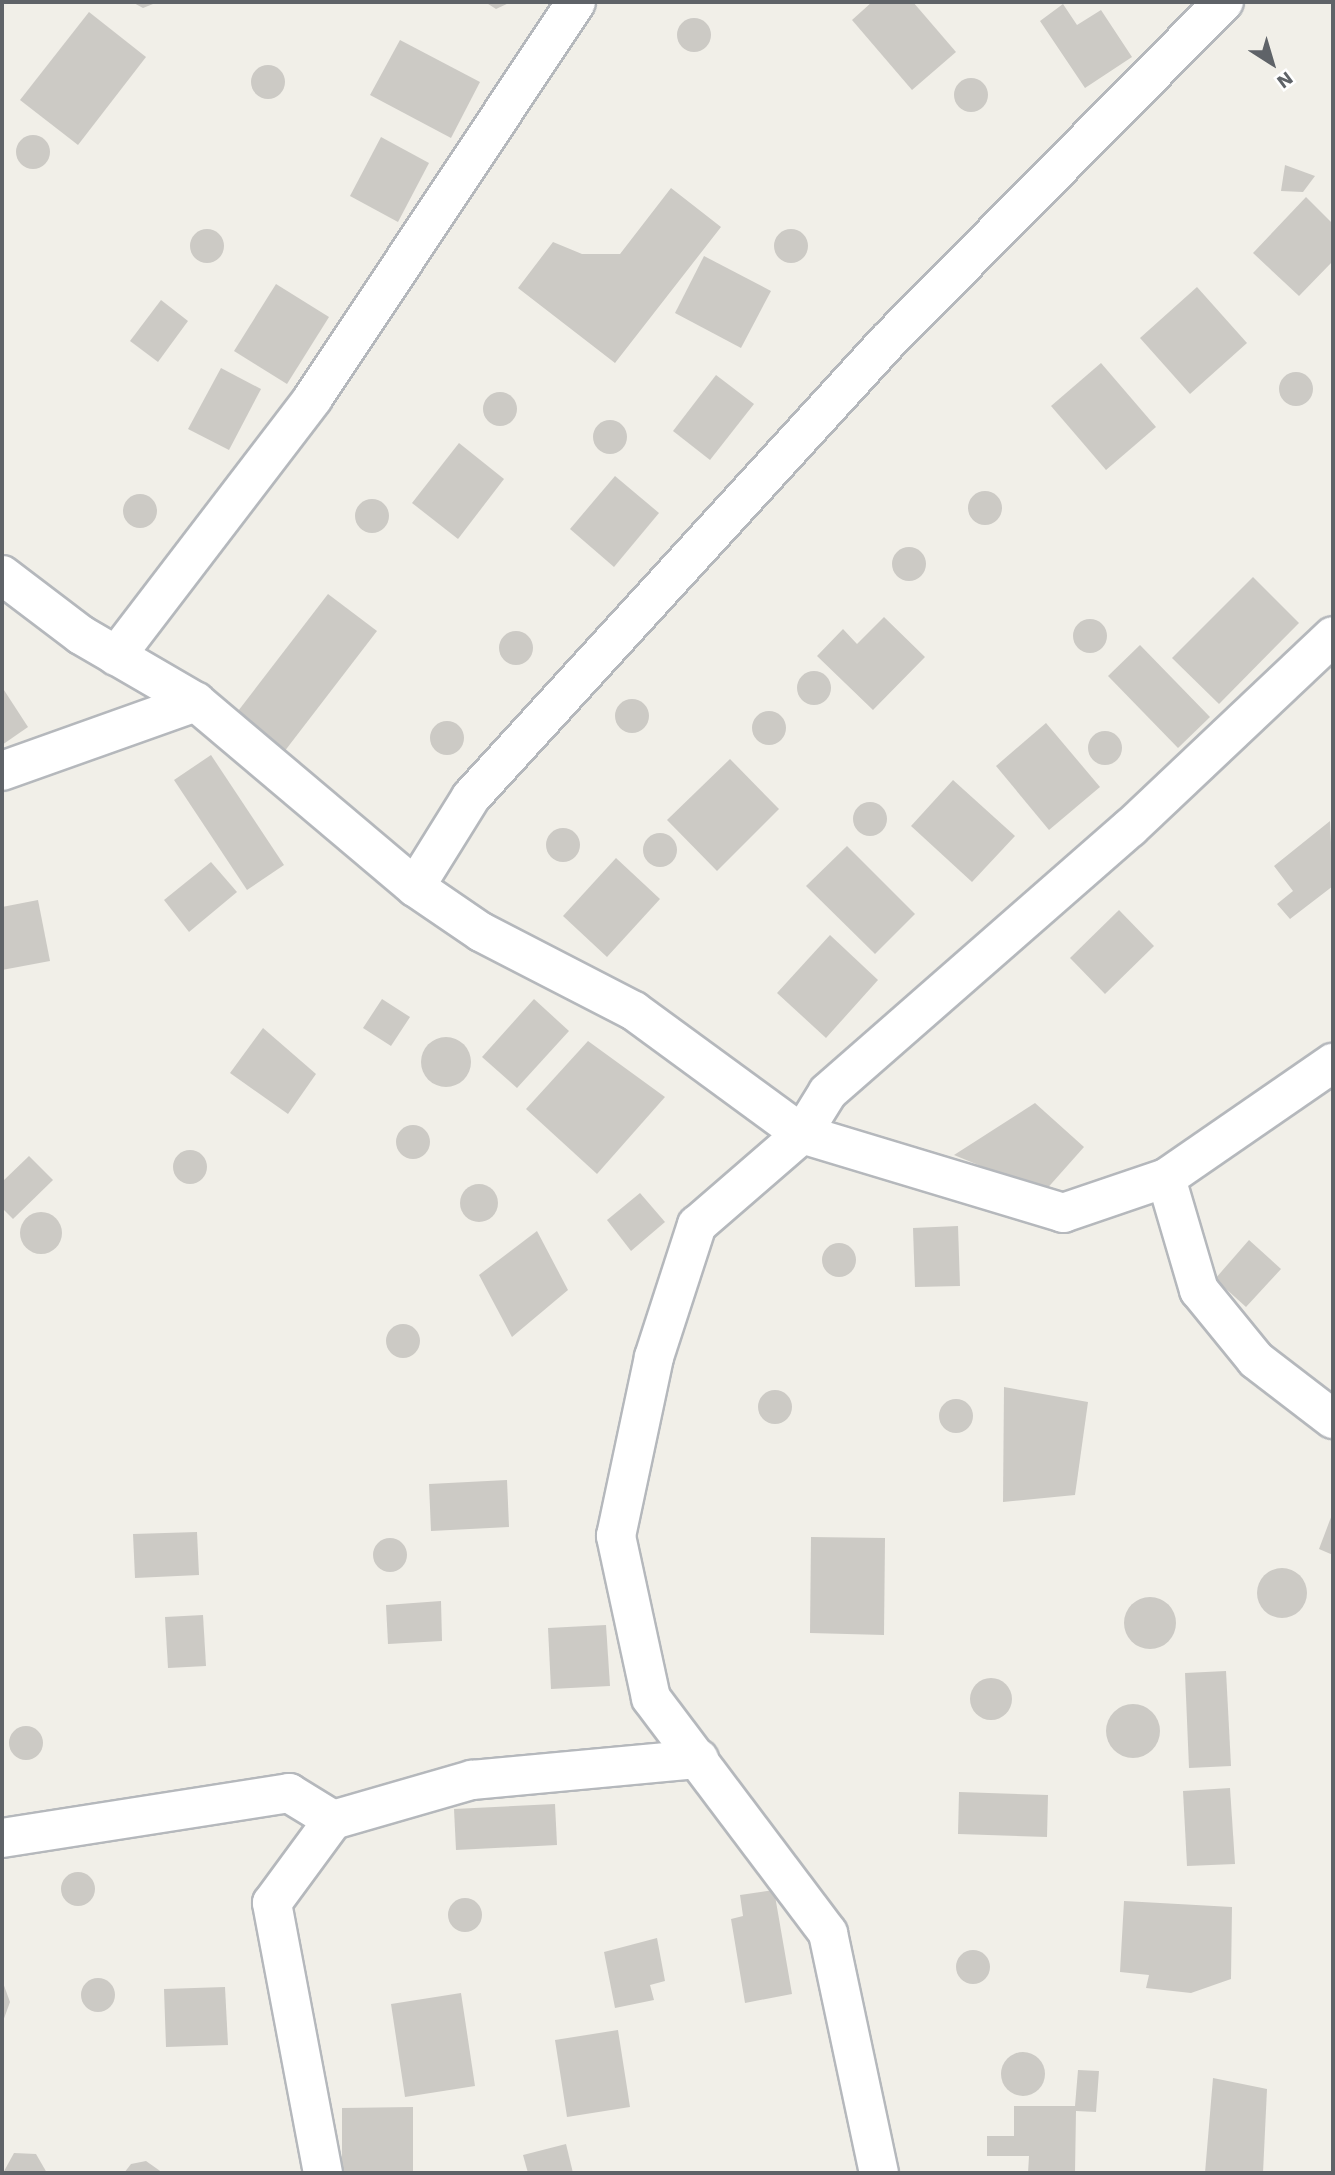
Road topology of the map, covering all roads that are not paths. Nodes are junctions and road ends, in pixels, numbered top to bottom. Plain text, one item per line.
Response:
1 (576, 2) edge
2 (1224, 2) edge
3 (2, 575) edge
4 (1333, 636) edge
5 (116, 656) junction
6 (196, 702) junction
7 (2, 771) edge
8 (415, 887) junction
9 (1333, 1063) edge
10 (802, 1134) junction
11 (1166, 1178) junction
12 (1333, 1419) edge
13 (699, 1759) junction
14 (333, 1820) junction
15 (2, 1838) edge
16 (323, 2173) edge
17 (879, 2173) edge

1 - 5 street
2 - 8 street
3 - 5 street
4 - 10 street
5 - 6 street
6 - 7 street
6 - 8 street
8 - 10 street
9 - 11 street
10 - 11 street
10 - 13 street
11 - 12 street
13 - 14 street
13 - 17 street
14 - 15 street
14 - 16 street

